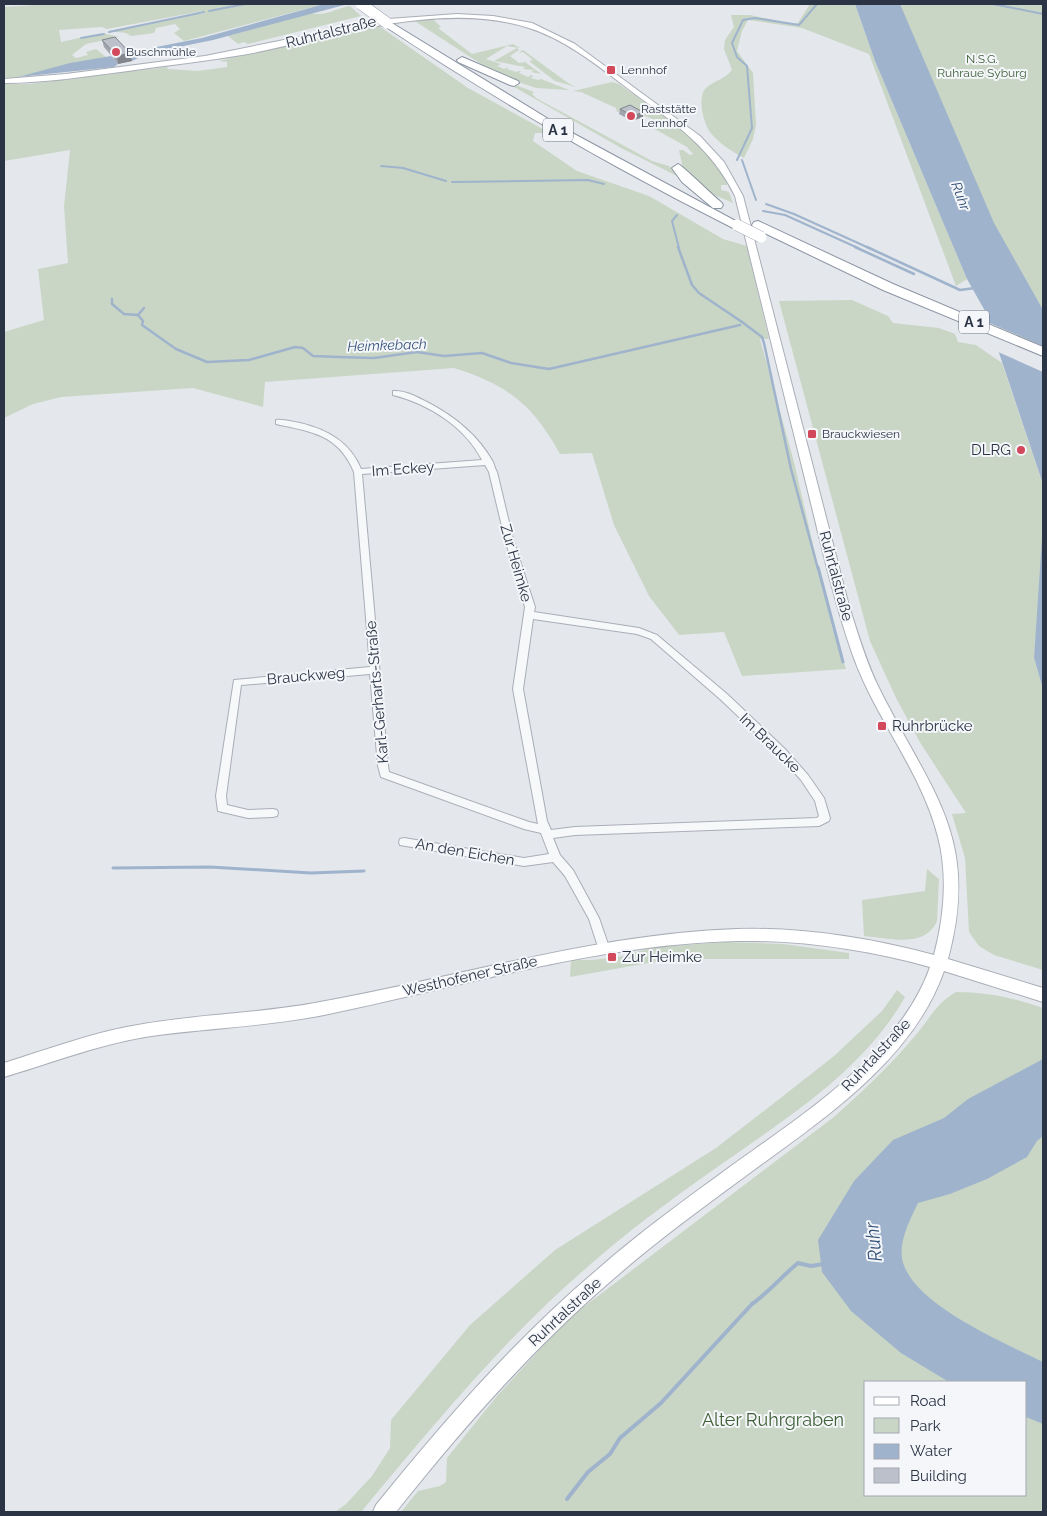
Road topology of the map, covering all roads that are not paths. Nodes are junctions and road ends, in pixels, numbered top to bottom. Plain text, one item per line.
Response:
1 (361, 4) edge
2 (376, 4) edge
3 (449, 54) junction
4 (4, 81) edge
5 (514, 83) dead end
6 (678, 168) dead end
7 (717, 205) junction
8 (736, 219) junction
9 (907, 300) junction
10 (1043, 352) edge
11 (1043, 363) edge
12 (396, 393) dead end
13 (279, 422) dead end
14 (489, 462) junction
15 (358, 472) junction
16 (530, 615) junction
17 (376, 670) junction
18 (273, 813) dead end
19 (545, 832) junction
20 (404, 842) dead end
21 (555, 857) junction
22 (603, 947) junction
23 (940, 963) junction
24 (1043, 996) edge
25 (4, 1070) edge
26 (382, 1512) edge

1 - 8 highway, A 1, bridge
2 - 3 highway, A 1
3 - 5 highway
3 - 7 highway, A 1
4 - 23 main road, Ruhrtalstraße
6 - 7 highway
7 - 8 highway, A 1
8 - 9 highway, A 1, bridge
9 - 10 highway, A 1
9 - 11 highway, A 1
12 - 14 street, Zur Heimke
13 - 15 street, Im Eckey
14 - 15 street, Im Eckey
14 - 16 street, Zur Heimke
15 - 17 street, Karl-Gerharts-Straße
16 - 19 street, Zur Heimke
16 - 19 street, Im Braucke
17 - 18 street, Brauckweg
17 - 19 street, Karl-Gerharts-Straße
19 - 21 street, Zur Heimke
20 - 21 street, An den Eichen
21 - 22 street, Zur Heimke
22 - 23 main road, Westhofener Straße
22 - 25 main road, Westhofener Straße
23 - 24 main road, Westhofener Straße
23 - 26 main road, Ruhrtalstraße

